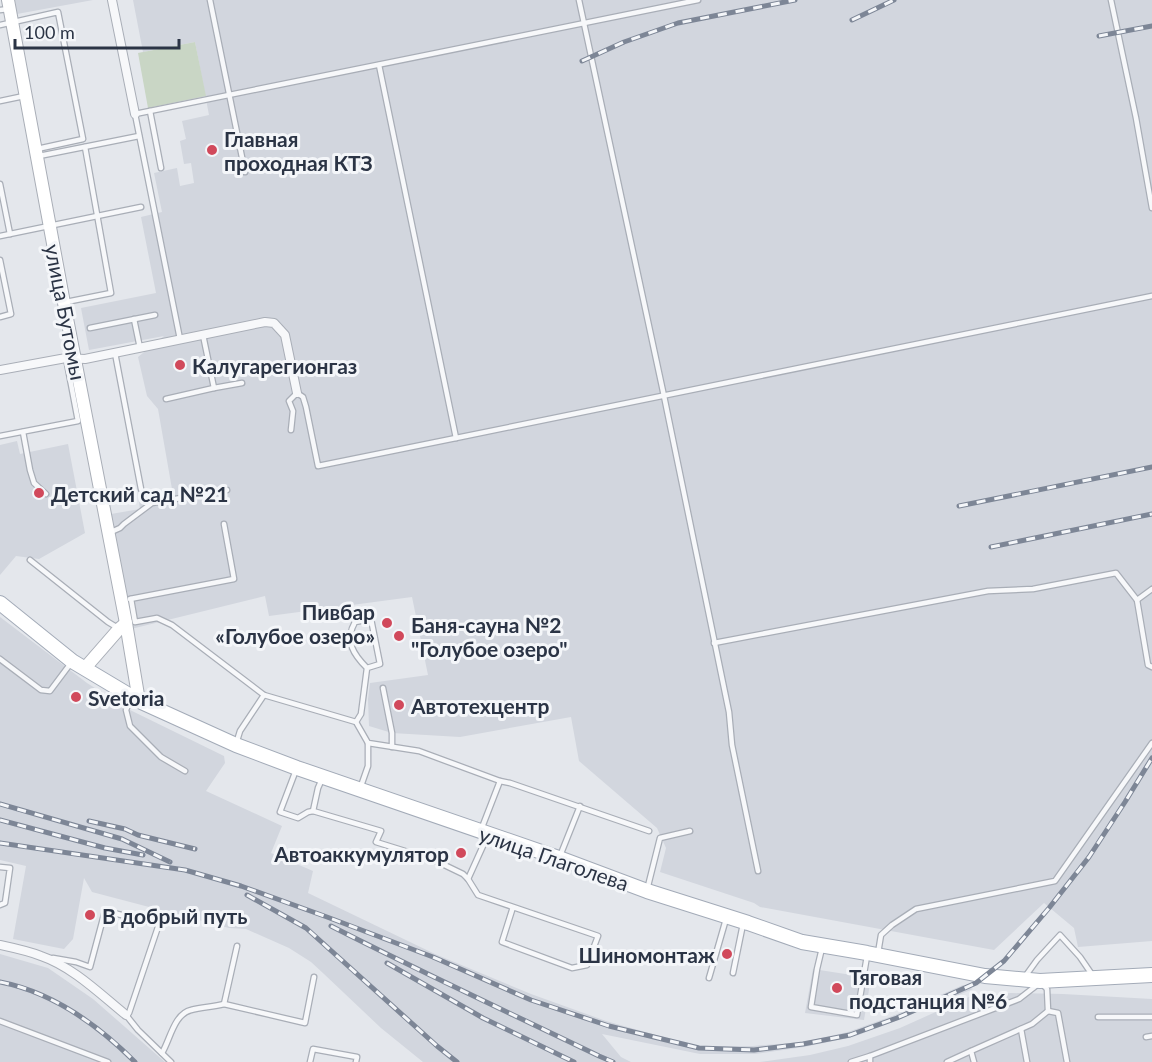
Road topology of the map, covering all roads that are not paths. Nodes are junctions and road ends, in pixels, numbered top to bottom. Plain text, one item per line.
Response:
1 (112, 0) edge
2 (210, 0) edge
3 (579, 0) edge
4 (698, 0) edge
5 (1111, 0) edge
6 (6, 6) edge
7 (583, 23) junction
8 (6, 24) edge
9 (379, 65) junction
10 (229, 95) junction
11 (25, 96) junction
12 (0, 101) edge
13 (150, 111) junction
14 (135, 114) junction
15 (139, 136) junction
16 (85, 147) junction
17 (36, 153) junction
18 (161, 168) dead end
19 (246, 172) dead end
20 (0, 184) edge
21 (141, 207) dead end
22 (1152, 208) edge
23 (97, 216) junction
24 (50, 227) junction
25 (10, 234) junction
26 (0, 236) edge
27 (0, 260) edge
28 (1152, 296) edge
29 (64, 303) junction
30 (155, 315) dead end
31 (0, 316) edge
32 (134, 319) junction
33 (90, 328) dead end
34 (203, 334) junction
35 (180, 339) junction
36 (140, 348) junction
37 (115, 353) junction
38 (70, 358) junction
39 (0, 370) edge
40 (242, 383) dead end
41 (214, 388) junction
42 (297, 393) junction
43 (664, 396) junction
44 (166, 399) dead end
45 (291, 430) dead end
46 (23, 432) junction
47 (0, 436) edge
48 (456, 438) junction
49 (141, 489) dead end
50 (226, 490) dead end
51 (46, 494) dead end
52 (224, 524) dead end
53 (108, 532) junction
54 (30, 560) dead end
55 (1152, 589) edge
56 (126, 600) junction
57 (1137, 600) junction
58 (0, 603) edge
59 (127, 625) junction
60 (714, 643) junction
61 (0, 659) edge
62 (79, 664) junction
63 (1152, 667) edge
64 (367, 668) junction
65 (383, 688) dead end
66 (264, 694) junction
67 (134, 698) junction
68 (356, 722) junction
69 (368, 742) junction
70 (1152, 743) edge
71 (236, 745) junction
72 (392, 747) junction
73 (297, 768) junction
74 (185, 771) dead end
75 (323, 776) junction
76 (500, 782) junction
77 (359, 790) junction
78 (580, 806) junction
79 (313, 811) junction
80 (649, 831) dead end
81 (690, 831) dead end
82 (484, 833) junction
83 (559, 858) junction
84 (0, 867) edge
85 (758, 870) dead end
86 (468, 879) junction
87 (647, 891) junction
88 (0, 905) edge
89 (513, 907) junction
90 (727, 916) junction
91 (743, 921) junction
92 (0, 945) edge
93 (237, 946) dead end
94 (823, 946) junction
95 (872, 954) junction
96 (43, 956) junction
97 (733, 973) dead end
98 (1152, 975) edge
99 (314, 977) dead end
100 (709, 978) dead end
101 (1095, 979) junction
102 (1023, 980) junction
103 (1040, 981) junction
104 (224, 1004) junction
105 (1048, 1011) junction
106 (126, 1015) junction
107 (1098, 1017) dead end
108 (1152, 1017) edge
109 (0, 1021) edge
110 (1021, 1029) junction
111 (971, 1051) junction
112 (162, 1053) junction
113 (870, 1059) edge
114 (108, 1062) edge
115 (171, 1062) edge
116 (310, 1062) edge
117 (356, 1062) edge
118 (851, 1062) edge
119 (946, 1062) edge
120 (974, 1062) edge
121 (1027, 1062) edge
122 (1067, 1062) edge

1 - 14 street
2 - 10 lane
3 - 7 lane
4 - 7 lane
5 - 22 lane
6 - 8 street, улица Бутомы
7 - 9 lane
7 - 43 lane
8 - 11 street, улица Бутомы
8 - 17 lane
9 - 10 lane
9 - 48 lane
10 - 13 lane
10 - 19 lane
11 - 12 lane
11 - 17 street, улица Бутомы
13 - 14 lane
13 - 18 lane
14 - 15 lane
15 - 16 lane
15 - 35 lane
16 - 17 lane
16 - 23 lane
17 - 24 street, улица Бутомы
20 - 25 lane
21 - 23 lane
23 - 24 lane
23 - 29 lane
24 - 25 lane
24 - 29 street, улица Бутомы
25 - 26 lane
27 - 31 lane
28 - 43 lane
29 - 38 street, улица Бутомы
30 - 32 lane
32 - 33 lane
32 - 36 lane
34 - 35 street
34 - 41 lane
34 - 42 street
35 - 36 street
36 - 37 street
37 - 38 street
37 - 49 lane
38 - 39 street
38 - 46 lane
38 - 53 street, улица Бутомы
40 - 41 lane
41 - 44 lane
42 - 45 lane
42 - 48 lane
43 - 48 lane
43 - 60 lane
46 - 47 lane
46 - 51 lane
50 - 53 lane
52 - 56 lane
53 - 56 street, улица Бутомы
54 - 59 lane
55 - 57 lane
56 - 59 street, улица Бутомы
57 - 60 lane
57 - 63 lane
58 - 62 main road, улица Глаголева
59 - 62 street
59 - 66 lane
59 - 67 street, улица Бутомы
60 - 85 lane
61 - 62 lane
62 - 67 main road, улица Глаголева
64 - 64 lane
64 - 68 lane
65 - 72 lane
66 - 68 lane
66 - 71 lane
67 - 71 main road, улица Глаголева
67 - 74 lane
68 - 69 lane
69 - 72 lane
69 - 77 lane
70 - 95 lane
71 - 73 main road, улица Глаголева
72 - 76 lane
73 - 75 main road, улица Глаголева
73 - 79 lane
75 - 77 main road, улица Глаголева
75 - 79 lane
76 - 78 lane
76 - 82 lane
77 - 82 main road, улица Глаголева
78 - 80 lane
78 - 83 lane
79 - 86 lane
81 - 87 lane
82 - 83 main road, улица Глаголева
82 - 86 lane
83 - 87 main road, улица Глаголева
84 - 88 lane
86 - 89 lane
87 - 90 main road, улица Глаголева
89 - 89 lane
90 - 91 main road, улица Глаголева
90 - 100 lane
91 - 94 main road, улица Глаголева
91 - 97 lane
92 - 96 street
93 - 104 lane
94 - 95 main road, улица Глаголева
94 - 95 lane
95 - 102 main road, улица Глаголева
96 - 106 street
96 - 106 lane
98 - 101 main road, улица Глаголева
99 - 104 lane
101 - 102 lane
101 - 103 main road, улица Глаголева
102 - 103 main road, улица Глаголева
103 - 105 lane
103 - 113 lane
104 - 112 lane
105 - 110 lane
105 - 122 lane
106 - 112 lane
107 - 108 lane
109 - 114 lane
110 - 111 lane
110 - 121 lane
111 - 119 lane
111 - 120 lane
112 - 115 lane
113 - 118 lane
116 - 117 lane

